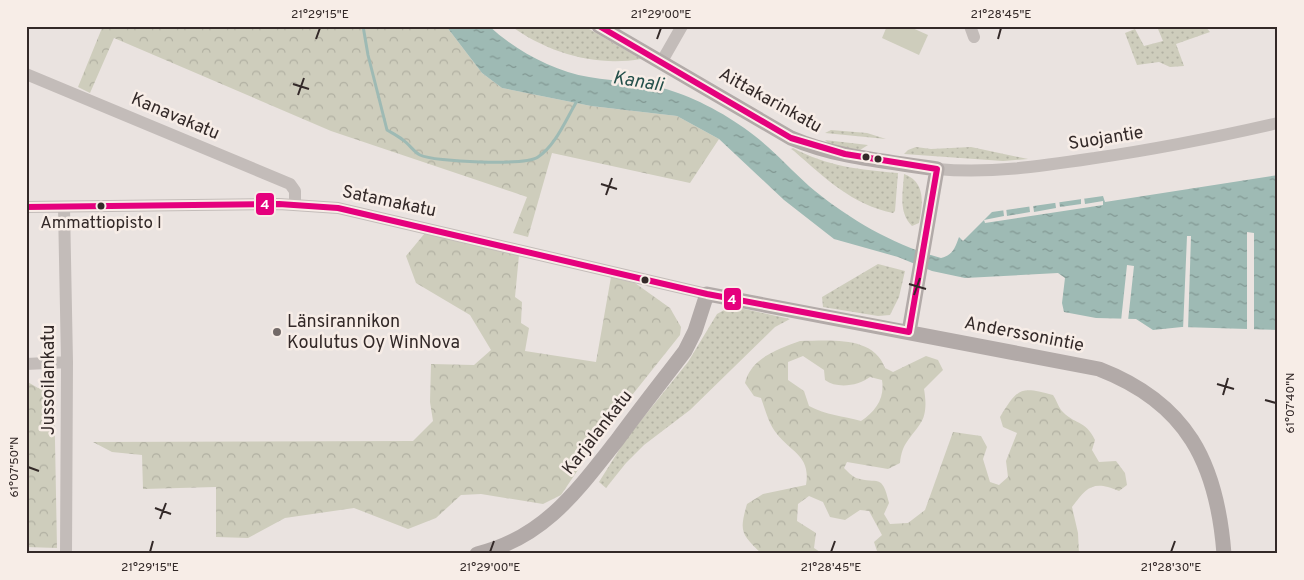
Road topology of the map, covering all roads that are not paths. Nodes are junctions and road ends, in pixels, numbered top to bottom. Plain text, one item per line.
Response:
1 (599, 26) edge
2 (682, 26) edge
3 (662, 61) junction
4 (26, 74) edge
5 (1278, 123) edge
6 (937, 169) junction
7 (295, 205) junction
8 (26, 207) edge
9 (64, 207) junction
10 (707, 294) junction
11 (909, 332) junction
12 (67, 362) junction
13 (26, 364) edge
14 (66, 554) edge
15 (477, 554) edge
16 (1224, 554) edge

1 - 3 main road, Aittakarinkatu
2 - 3 street
3 - 6 main road, Aittakarinkatu
4 - 7 street, Kanavakatu
5 - 6 street, Suojantie
6 - 11 main road
7 - 9 street, Satamakatu
7 - 10 street, Satamakatu
8 - 9 street, Satamakatu
9 - 12 street, Jussoilankatu
10 - 11 main road, Anderssonintie
10 - 15 main road, Karjalankatu
11 - 16 main road, Anderssonintie
12 - 13 street
12 - 14 street, Jussoilankatu

